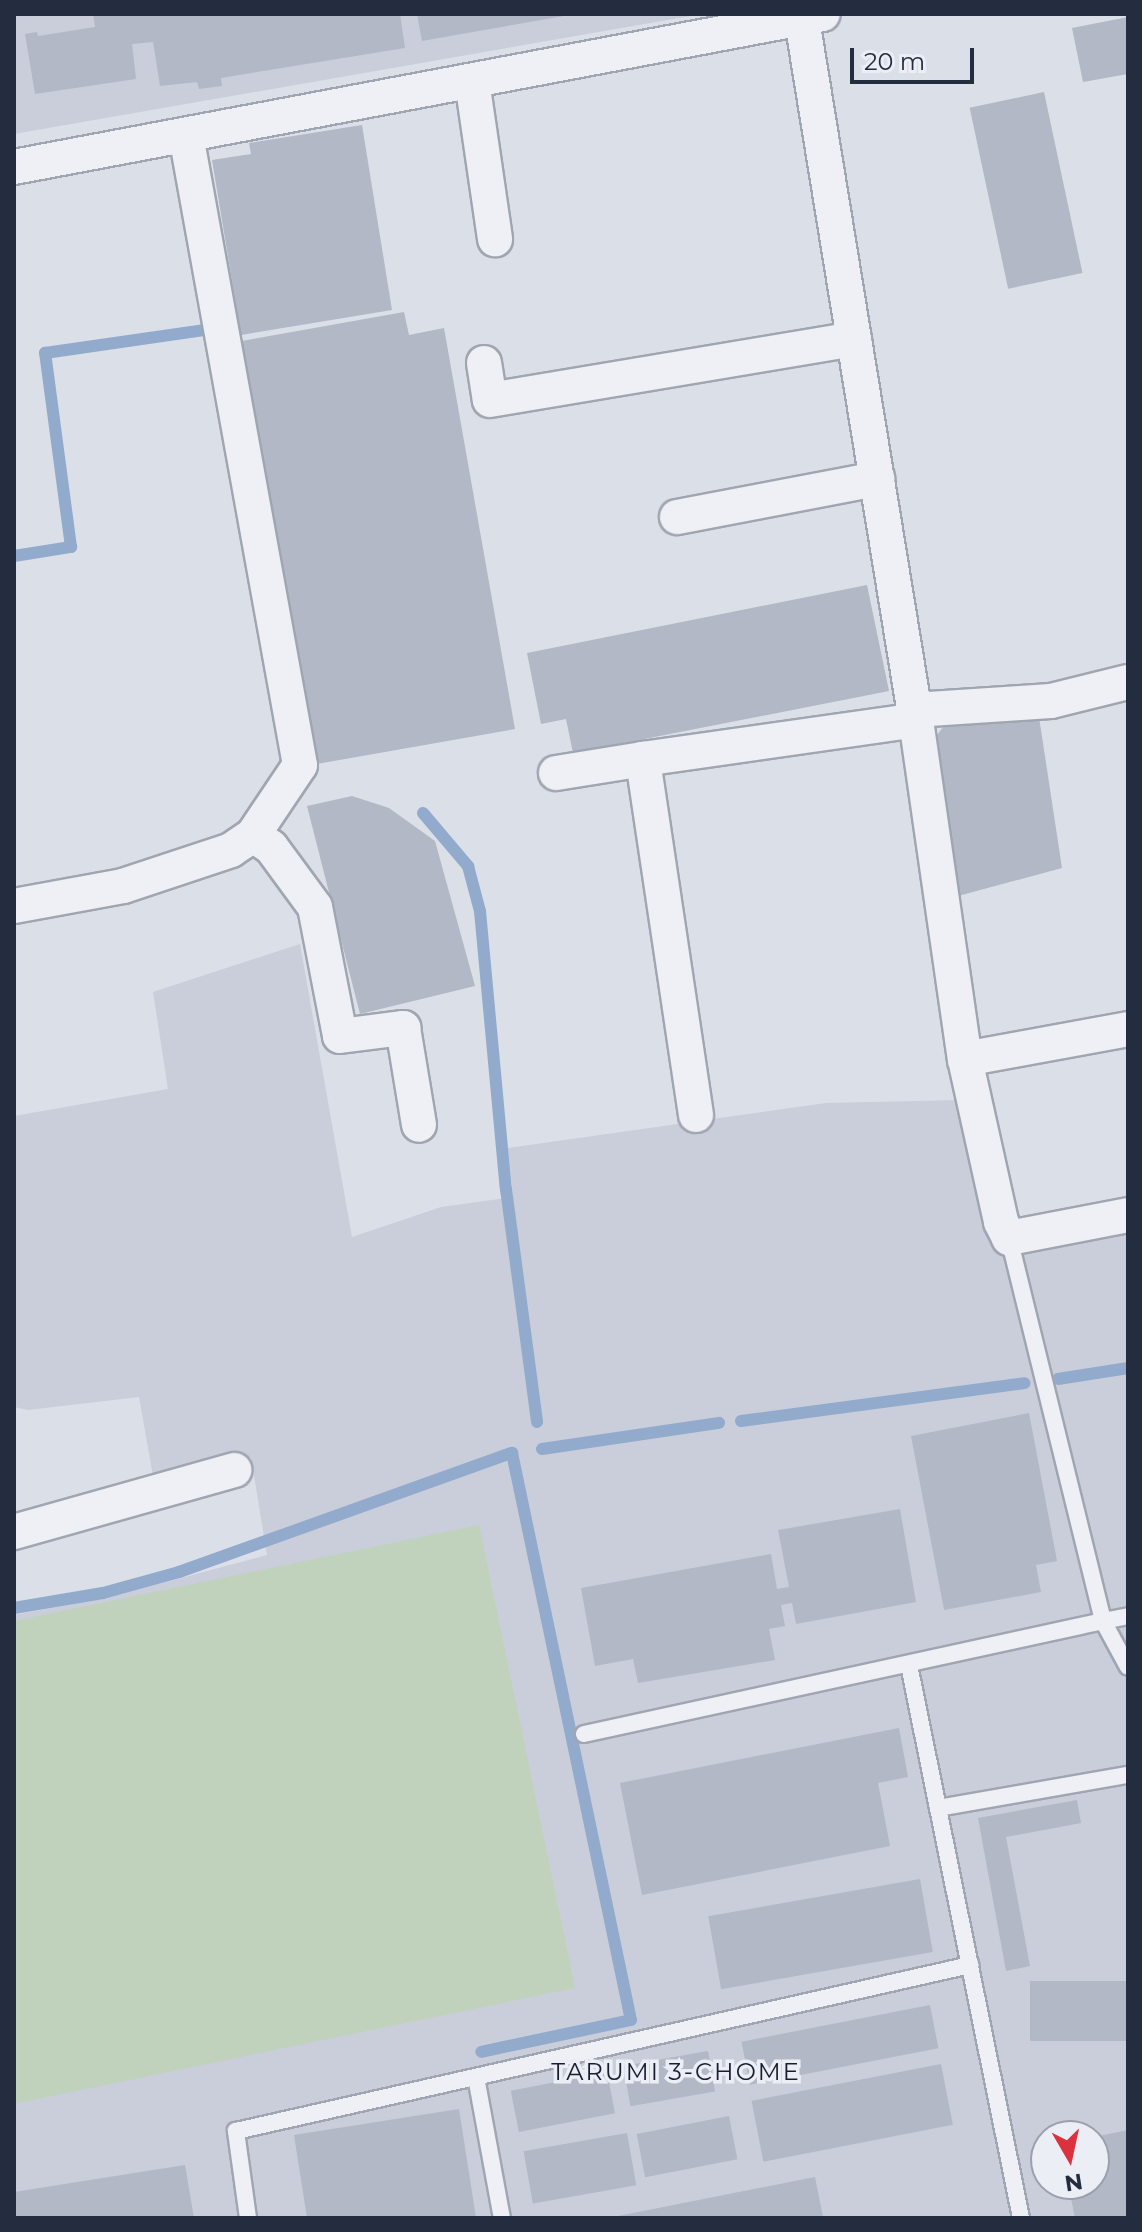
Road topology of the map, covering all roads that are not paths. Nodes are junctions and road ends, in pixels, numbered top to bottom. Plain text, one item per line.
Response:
1 (808, 15) edge
2 (472, 81) junction
3 (186, 135) junction
4 (14, 167) edge
5 (495, 239) dead end
6 (854, 339) junction
7 (484, 363) dead end
8 (877, 479) junction
9 (677, 517) dead end
10 (1128, 682) edge
11 (915, 715) junction
12 (643, 759) junction
13 (556, 773) dead end
14 (253, 835) junction
15 (17, 895) edge
16 (1128, 1029) edge
17 (965, 1059) junction
18 (696, 1115) dead end
19 (419, 1125) dead end
20 (1128, 1215) edge
21 (1009, 1238) junction
22 (234, 1470) dead end
23 (14, 1532) edge
24 (1128, 1616) edge
25 (1103, 1621) junction
26 (909, 1665) junction
27 (1128, 1667) edge
28 (584, 1734) dead end
29 (1128, 1775) edge
30 (938, 1808) junction
31 (970, 1965) junction
32 (476, 2077) junction
33 (248, 2218) edge
34 (502, 2218) edge
35 (1021, 2218) edge

1 - 2 street
1 - 6 street
2 - 3 street
2 - 5 street
3 - 4 street
3 - 14 street
6 - 7 street
6 - 8 street
8 - 9 street
8 - 11 street
10 - 11 street
11 - 12 street
11 - 17 street
12 - 13 street
12 - 18 street
14 - 15 street
14 - 19 street
16 - 17 street
17 - 21 street
20 - 21 street
21 - 25 lane
22 - 23 street
24 - 25 lane
25 - 26 lane
25 - 27 lane
26 - 28 lane
26 - 30 lane
29 - 30 lane
30 - 31 lane
31 - 32 lane
31 - 35 lane
32 - 33 lane
32 - 34 lane

